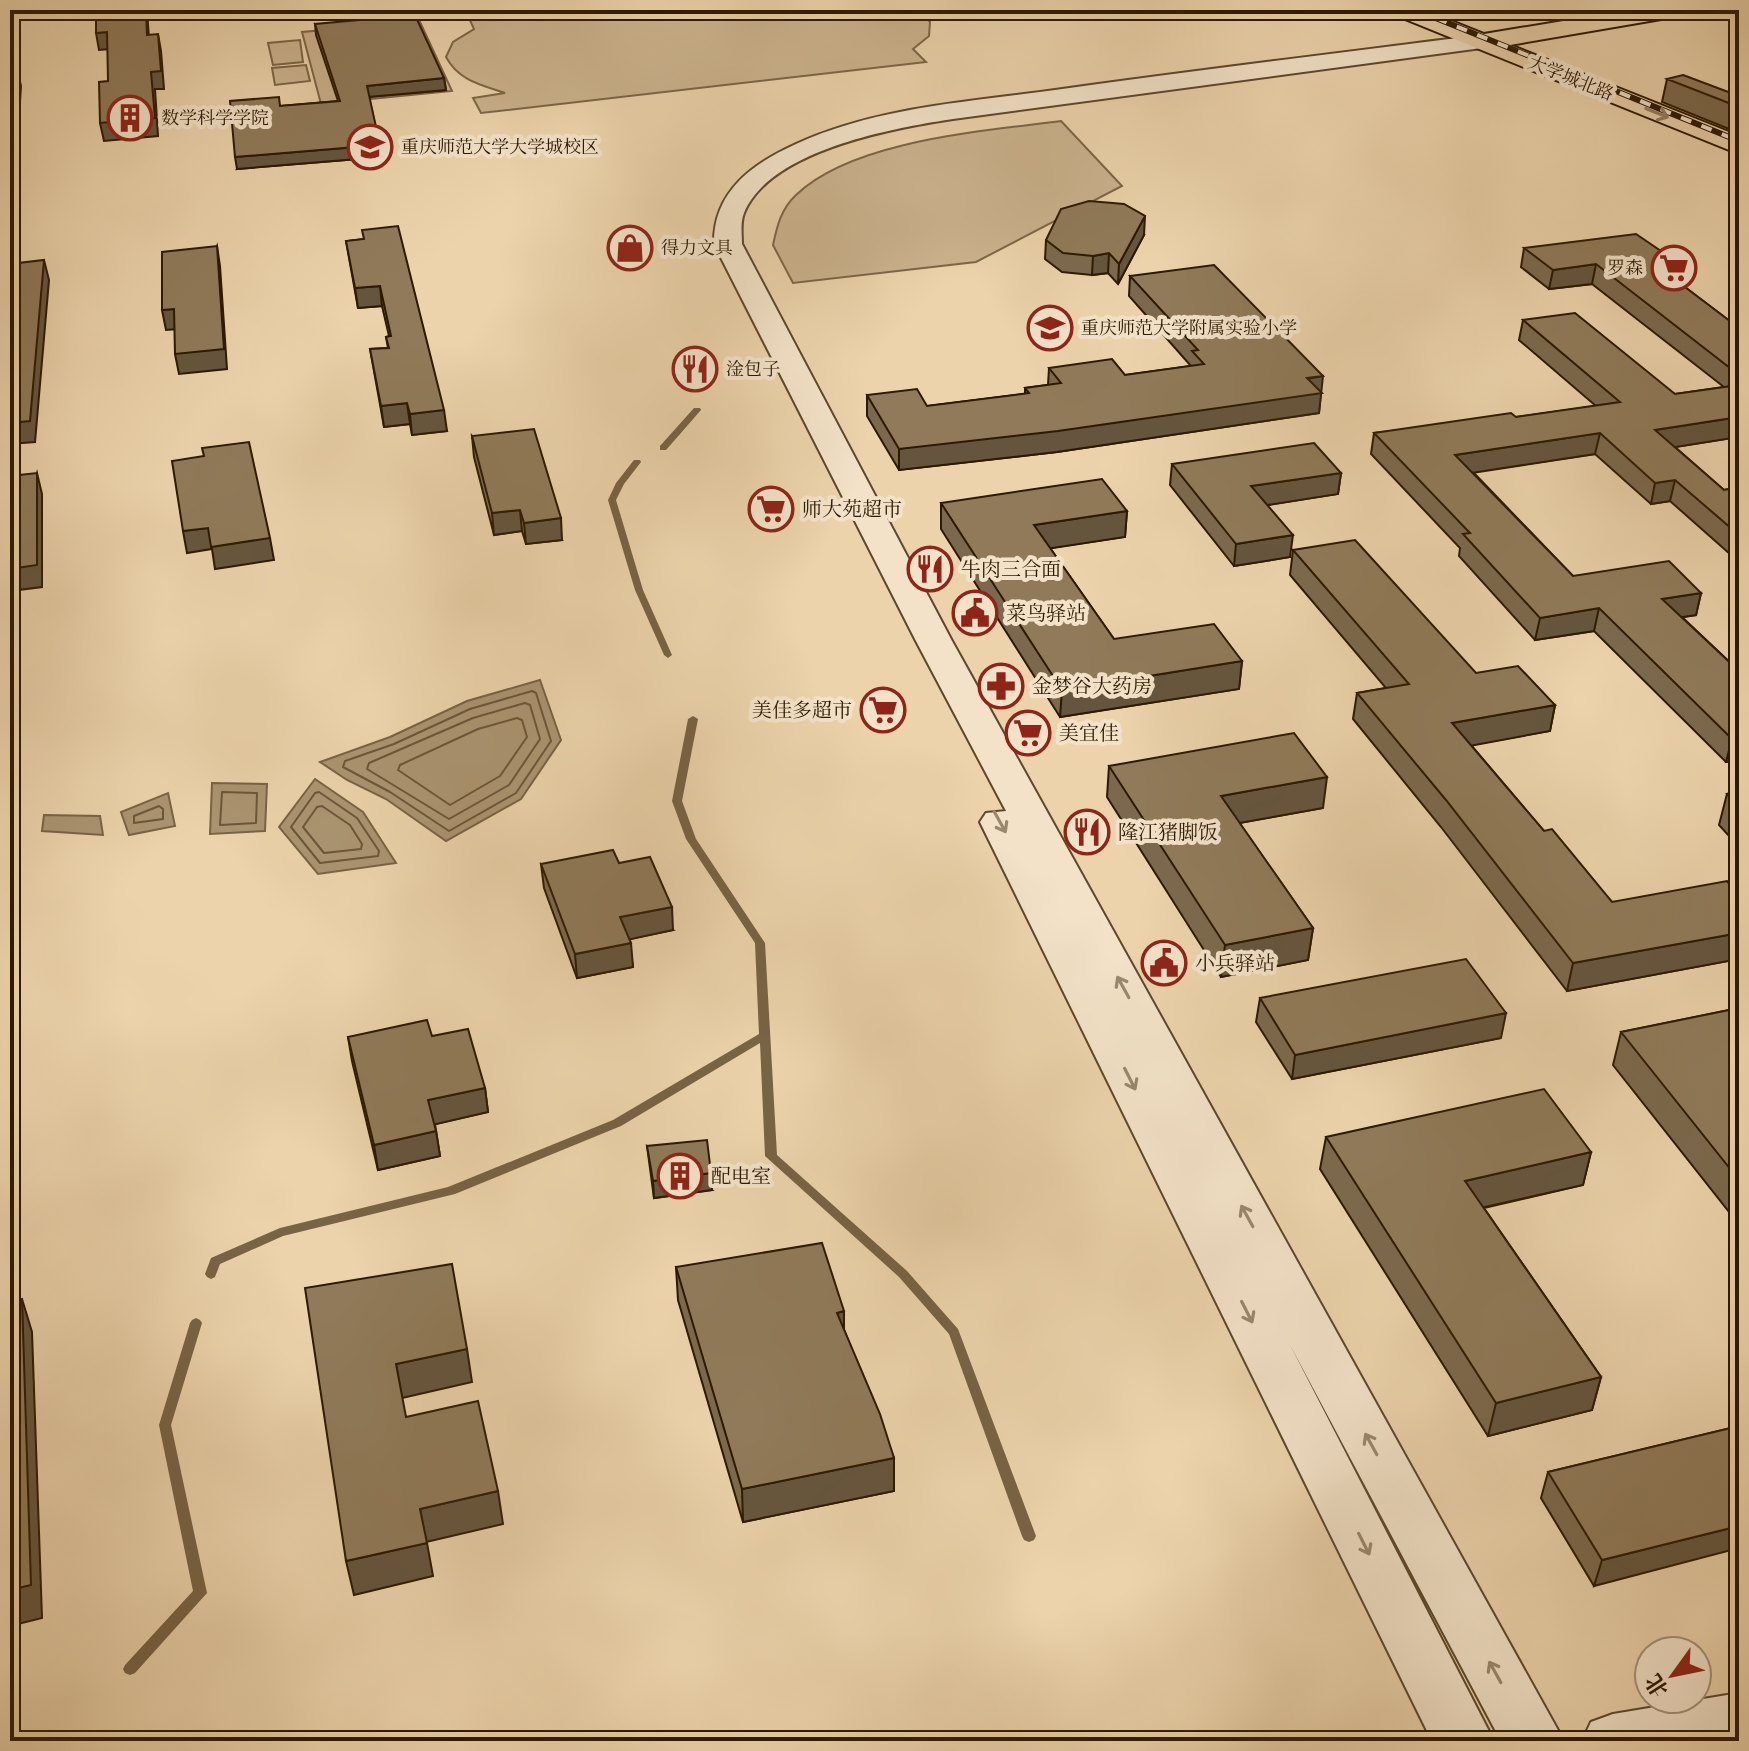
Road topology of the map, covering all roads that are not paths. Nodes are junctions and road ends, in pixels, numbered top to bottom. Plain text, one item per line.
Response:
1 (1403, 10) edge
2 (1606, 10) edge
3 (1673, 10) edge
4 (1481, 30) edge
5 (1739, 124) edge
6 (1739, 146) edge
7 (1739, 1720) edge
8 (1463, 1741) edge
9 (1533, 1741) edge
10 (1613, 1741) edge

1 - 4 main road, 大学城北路
2 - 4 main road
3 - 4 main road
4 - 5 main road, 大学城北路
4 -> 6 main road, 大学城北路
4 -> 8 street
9 -> 4 street
7 - 10 street

